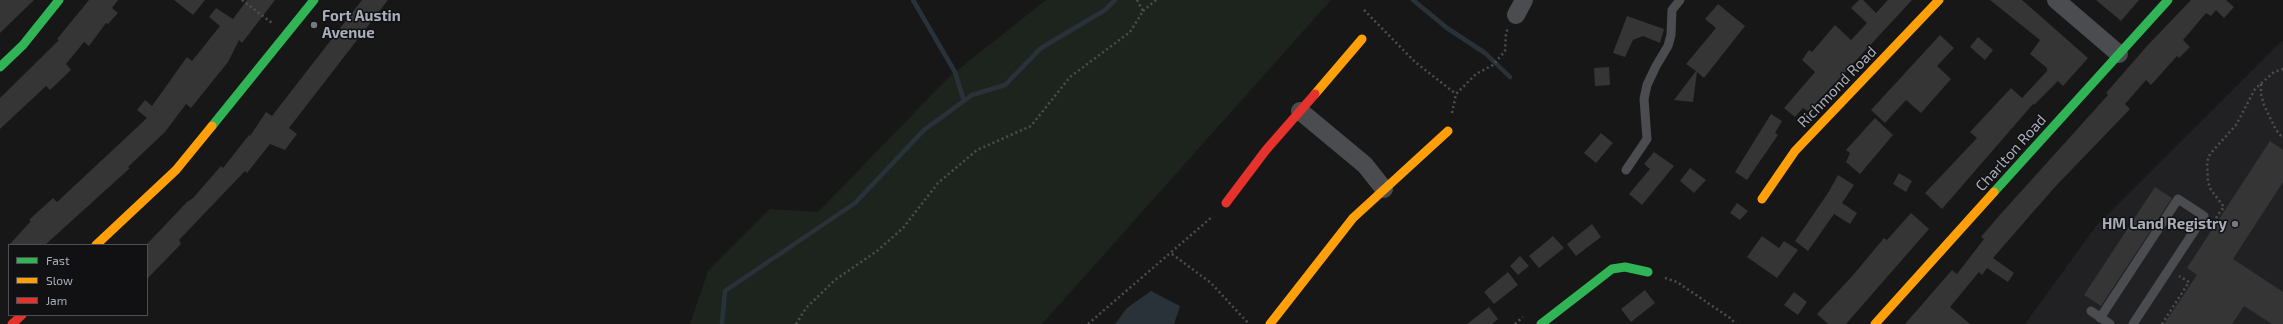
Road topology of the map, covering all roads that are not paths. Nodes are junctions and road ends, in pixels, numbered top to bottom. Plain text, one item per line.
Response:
1 (59, 0) edge
2 (314, 0) edge
3 (1680, 0) edge
4 (1939, 0) edge
5 (2056, 0) edge
6 (2168, 0) edge
7 (1362, 39) dead end
8 (2119, 54) junction
9 (0, 67) edge
10 (1300, 111) junction
11 (1448, 131) road end
12 (1626, 170) dead end
13 (1384, 190) junction
14 (1762, 199) dead end
15 (1226, 202) road end
16 (97, 244) edge
17 (1648, 272) road end
18 (2091, 311) dead end
19 (21, 316) edge
20 (2100, 318) junction
21 (12, 324) edge
22 (1270, 324) edge
23 (1541, 324) edge
24 (1875, 324) edge
25 (2110, 324) edge
26 (2133, 324) edge

1 - 9 street
2 - 16 street
3 - 12 lane
4 - 14 street, Richmond Road
5 - 8 street
6 - 8 street, Charlton Road
7 - 10 street
8 - 24 street, Charlton Road
10 - 13 street
10 - 15 street
11 - 13 street
13 - 22 street
17 - 23 street
18 - 20 lane
19 - 21 street
20 - 25 lane
20 - 26 lane

